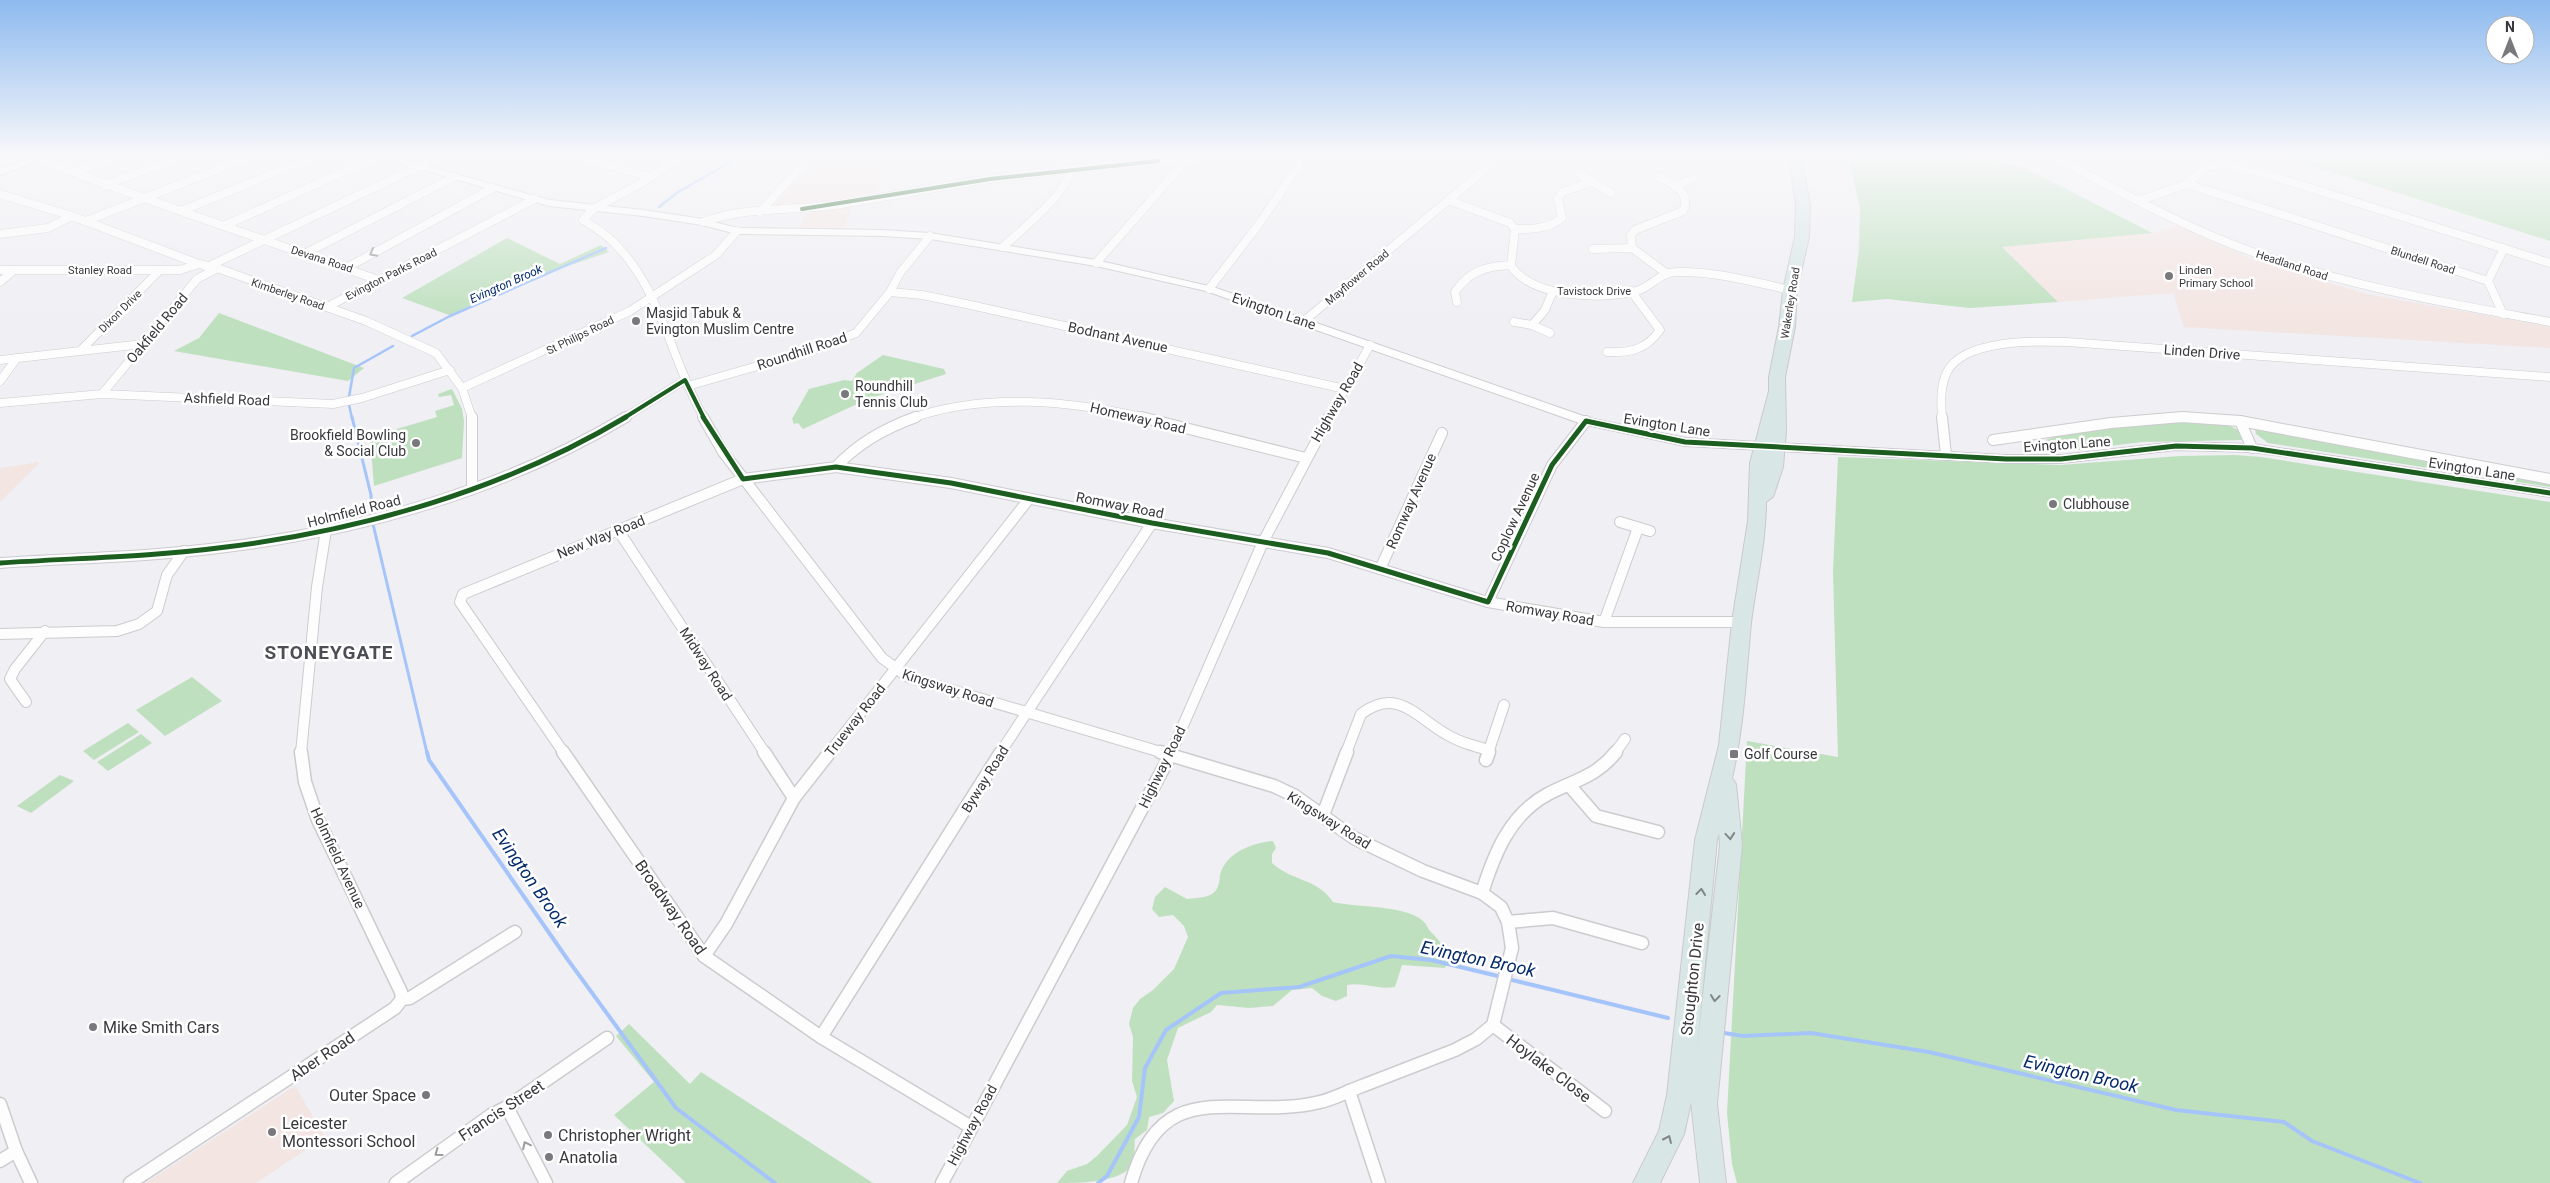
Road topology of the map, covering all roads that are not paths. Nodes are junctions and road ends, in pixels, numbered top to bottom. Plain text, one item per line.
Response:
1 (56, 211) edge
2 (110, 211) edge
3 (185, 211) edge
4 (256, 211) edge
5 (322, 211) edge
6 (387, 211) edge
7 (450, 211) edge
8 (512, 211) edge
9 (591, 211) edge
10 (621, 211) edge
11 (770, 211) edge
12 (1039, 211) edge
13 (1141, 211) edge
14 (1268, 211) edge
15 (1435, 211) edge
16 (1479, 211) edge
17 (1561, 211) edge
18 (1683, 211) edge
19 (1803, 211) edge
20 (2159, 211) edge
21 (2271, 211) edge
22 (2383, 211) edge
23 (760, 212) joint
24 (72, 216) junction
25 (86, 221) junction
26 (703, 222) junction
27 (226, 225) junction
28 (1515, 229) junction
29 (737, 231) junction
30 (0, 234) edge
31 (930, 236) junction
32 (263, 239) junction
33 (1003, 247) junction
34 (1632, 248) junction
35 (2504, 248) junction
36 (1592, 249) dead end
37 (304, 254) junction
38 (1096, 263) junction
39 (2550, 263) edge
40 (1511, 265) junction
41 (202, 266) junction
42 (348, 267) junction
43 (217, 268) junction
44 (0, 270) edge
45 (14, 270) junction
46 (160, 270) junction
47 (1666, 274) junction
48 (381, 281) junction
49 (2488, 281) junction
50 (0, 282) edge
51 (1209, 289) junction
52 (1790, 290) junction
53 (1553, 291) junction
54 (890, 292) junction
55 (1631, 292) junction
56 (651, 298) junction
57 (1457, 302) dead end
58 (327, 307) junction
59 (2502, 314) junction
60 (1304, 321) junction
61 (1514, 322) dead end
62 (2550, 322) edge
63 (1532, 325) junction
64 (1550, 333) dead end
65 (143, 344) junction
66 (1370, 345) junction
67 (80, 351) junction
68 (1607, 352) dead end
69 (17, 358) junction
70 (0, 360) edge
71 (450, 370) junction
72 (2550, 377) edge
73 (0, 381) edge
74 (686, 383) junction
75 (462, 388) junction
76 (1344, 389) junction
77 (102, 394) junction
78 (0, 403) edge
79 (2240, 420) junction
80 (1586, 421) junction
81 (1442, 433) dead end
82 (1993, 440) dead end
83 (1769, 447) junction
84 (2252, 448) junction
85 (1946, 455) junction
86 (1306, 458) junction
87 (836, 467) junction
88 (743, 479) junction
89 (2550, 479) edge
90 (472, 488) junction
91 (2550, 493) edge
92 (1028, 499) junction
93 (1620, 522) dead end
94 (1152, 523) junction
95 (1638, 528) junction
96 (326, 530) junction
97 (618, 530) junction
98 (1650, 531) dead end
99 (1264, 542) junction
100 (184, 551) junction
101 (0, 563) edge
102 (1380, 569) junction
103 (460, 597) joint
104 (1488, 602) junction
105 (1604, 622) junction
106 (1742, 622) junction
107 (45, 631) junction
108 (0, 634) edge
109 (894, 670) junction
110 (26, 702) dead end
111 (1504, 705) dead end
112 (1026, 713) junction
113 (1624, 739) dead end
114 (1170, 756) junction
115 (1724, 770) junction
116 (1570, 786) junction
117 (794, 798) junction
118 (1323, 815) junction
119 (1658, 832) dead end
120 (1482, 893) junction
121 (1508, 922) junction
122 (515, 932) dead end
123 (1642, 943) dead end
124 (704, 956) junction
125 (402, 1000) junction
126 (1493, 1025) junction
127 (607, 1038) dead end
128 (821, 1038) junction
129 (1349, 1091) junction
130 (0, 1104) edge
131 (508, 1107) junction
132 (1605, 1110) dead end
133 (971, 1127) junction
134 (16, 1151) junction
135 (0, 1161) edge
136 (31, 1183) edge
137 (130, 1183) edge
138 (396, 1183) edge
139 (546, 1183) edge
140 (942, 1183) edge
141 (1131, 1183) edge
142 (1379, 1183) edge
143 (1646, 1183) edge
144 (1713, 1183) edge

1 - 24 street, Kimberley Road
2 - 25 street
3 - 27 street, Devana Road
4 - 27 street
5 - 32 street
6 - 37 street
7 -> 42 street
8 - 48 street, Evington Parks Road
9 - 56 street, Kingsway Road
10 - 26 street, Evington Lane
11 - 23 street
12 - 33 street
13 - 38 street
14 - 51 street
15 - 60 street, Mayflower Road
16 - 28 street
17 - 28 street
18 - 34 street
19 - 52 highway, Wakerley Road
20 - 59 street, Headland Road
21 - 49 street, Blundell Road
22 - 35 street
23 - 26 street
24 - 25 street, Kimberley Road
24 - 30 street
25 - 41 street, Kimberley Road
26 - 29 street, Evington Lane
27 - 32 street, Devana Road
28 - 40 street
29 - 31 street, Evington Lane
29 - 56 street, St Philips Road
31 - 33 street, Evington Lane
31 - 54 street, Roundhill Road
32 - 37 street, Devana Road
32 - 41 street
33 - 38 street, Evington Lane
34 - 36 street
34 - 47 street
35 - 39 street
35 - 49 street
37 - 42 street, Devana Road
38 - 51 street, Evington Lane
40 - 53 street, Tavistock Drive
40 - 57 street
41 - 43 street, Kimberley Road
41 - 46 street, Stanley Road
42 - 48 street, Devana Road
43 - 58 street, Kimberley Road
43 - 65 street, Oakfield Road
44 - 45 street, Stanley Road
45 - 46 street, Stanley Road
45 - 50 street
46 - 67 street, Dixon Drive
47 - 52 street, Tavistock Drive
47 - 55 street, Tavistock Drive
48 - 58 street, Evington Parks Road
49 - 59 street
51 - 60 street, Evington Lane
52 - 83 highway, Wakerley Road
53 - 55 street, Tavistock Drive
53 - 63 street
54 - 74 street, Roundhill Road
54 - 76 street, Bodnant Avenue
55 - 68 street
56 - 74 street, Kingsway Road
56 - 75 street, St Philips Road
58 - 71 street, Kimberley Road
59 - 62 street, Headland Road
60 - 66 street, Evington Lane
61 - 63 street
63 - 64 street
65 - 67 street
65 - 77 street, Oakfield Road
66 - 76 street, Highway Road
66 - 80 street, Evington Lane
67 - 69 street
69 - 70 street
69 - 73 street
71 - 75 street, Kimberley Road
71 - 77 street, Ashfield Road
72 - 85 street, Linden Drive
74 - 88 street, Kingsway Road
74 - 90 street, Holmfield Road
75 - 90 street, Kimberley Road
76 - 86 street, Highway Road
77 - 78 street, Ashfield Road
79 - 82 street, Evington Lane
79 - 84 street
79 - 89 street, Evington Lane
80 - 83 street, Evington Lane
80 - 104 street, Coplow Avenue
81 - 102 street, Romway Avenue
83 - 85 street, Evington Lane
83 - 106 highway, Stoughton Drive
84 - 85 street, Evington Lane
84 - 91 street, Evington Lane
86 - 87 street, Homeway Road
86 - 99 street, Highway Road
87 - 88 street, Romway Road
87 - 92 street, Romway Road
88 - 97 street, New Way Road
88 - 109 street, Kingsway Road
90 - 96 street, Holmfield Road
92 - 94 street, Romway Road
92 - 109 street, Trueway Road
93 - 95 street
94 - 99 street, Romway Road
94 - 112 street, Byway Road
95 - 98 street
95 - 105 street
96 - 100 street, Holmfield Road
96 - 125 street, Holmfield Avenue
97 - 103 street, New Way Road
97 - 117 street, Midway Road
99 - 102 street, Romway Road
99 - 114 street, Highway Road
100 - 101 street, Holmfield Road
100 - 107 street
102 - 104 street, Romway Road
103 - 124 street, Broadway Road
104 - 105 street, Romway Road
105 - 106 street, Romway Road
106 - 115 highway, Stoughton Drive
107 - 108 street
107 - 110 street
109 - 112 street, Kingsway Road
109 - 117 street, Trueway Road
111 - 118 street
112 - 114 street, Kingsway Road
112 - 128 street, Byway Road
113 - 116 street
114 - 118 street, Kingsway Road
114 - 133 street, Highway Road
143 -> 115 highway, Stoughton Drive
115 -> 144 highway, Stoughton Drive
116 - 119 street
116 - 120 street
117 - 124 street, Trueway Road
118 - 120 street, Kingsway Road
120 - 121 street, Kingsway Road
121 - 123 street
121 - 126 street, Kingsway Road
122 - 125 street, Aber Road
124 - 128 street, Broadway Road
125 - 137 street, Aber Road
126 - 129 street
126 - 132 street, Hoylake Close
127 - 131 street, Francis Street
128 - 133 street, Broadway Road
129 - 141 street
129 - 142 street
130 - 134 street
131 -> 138 street, Francis Street
139 -> 131 street
133 - 140 street, Highway Road
134 - 135 street
134 - 136 street

